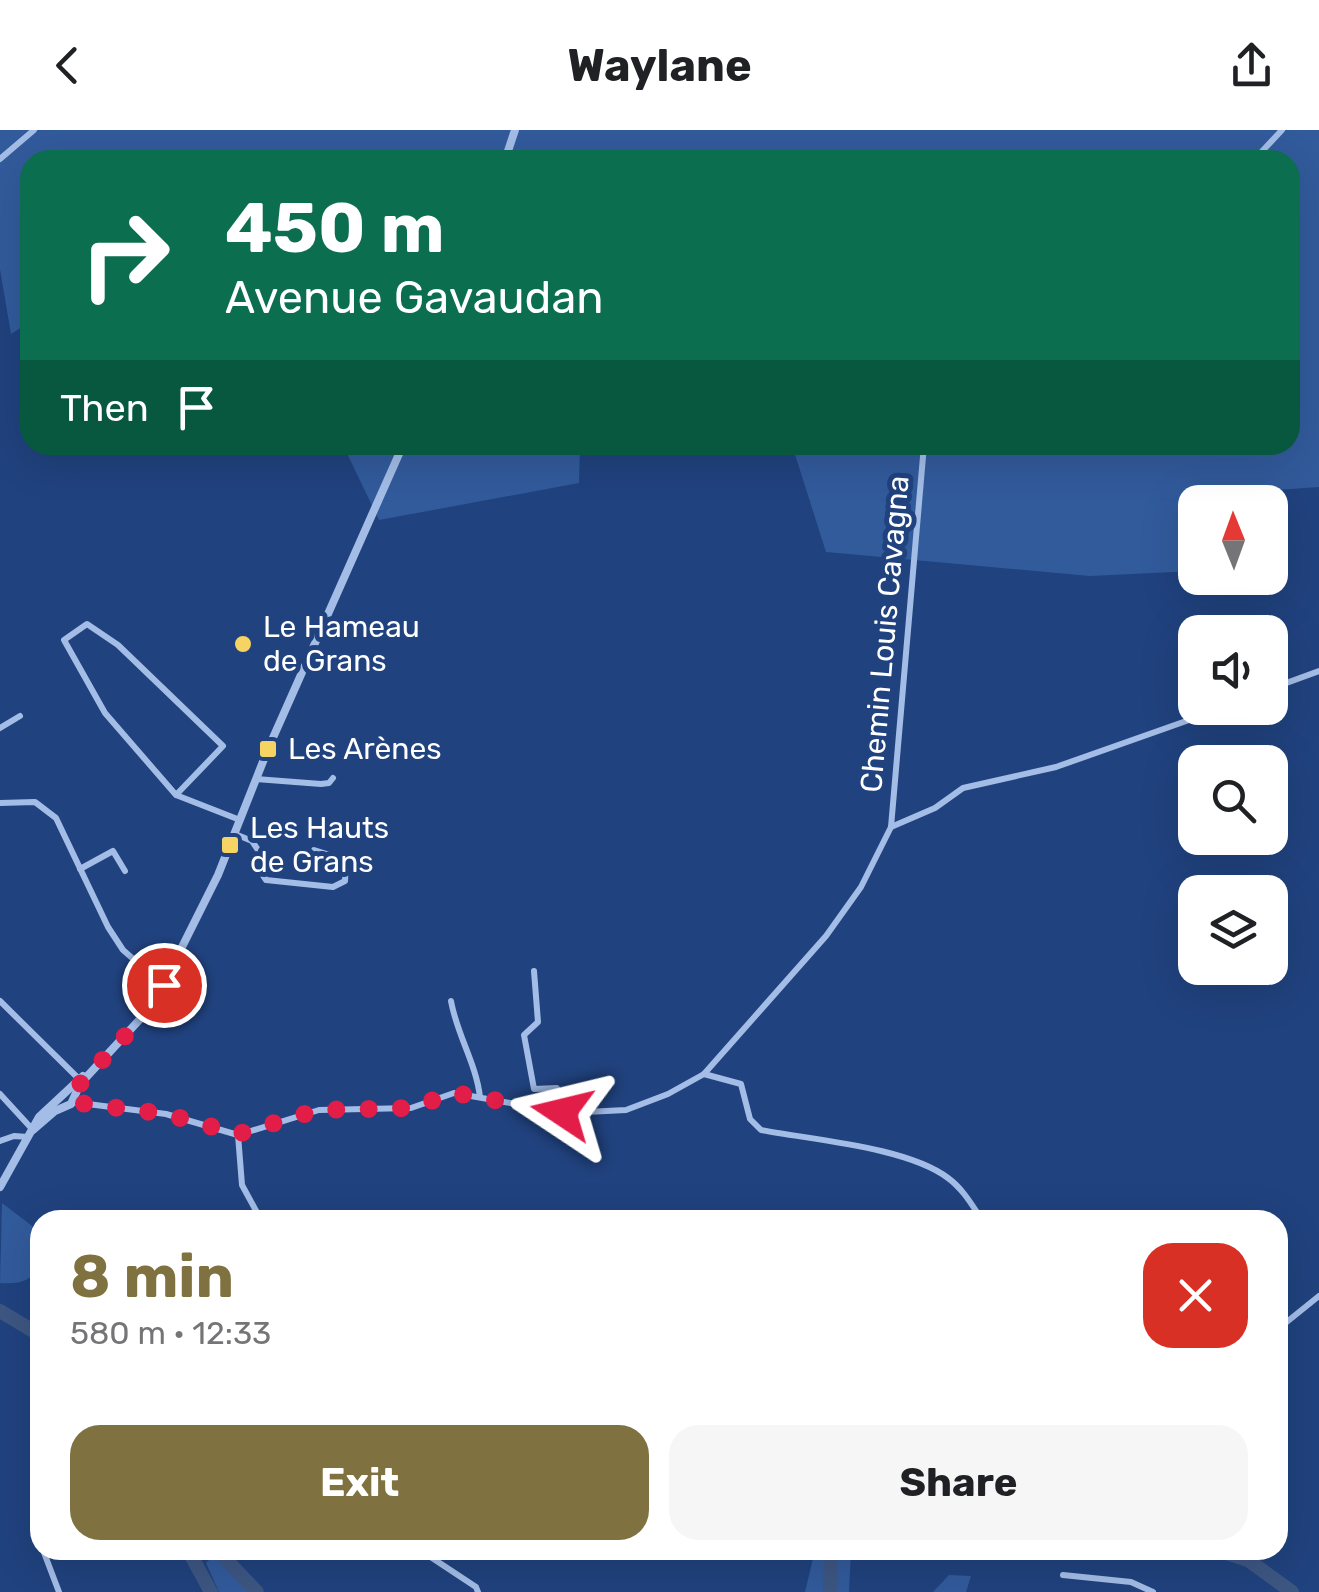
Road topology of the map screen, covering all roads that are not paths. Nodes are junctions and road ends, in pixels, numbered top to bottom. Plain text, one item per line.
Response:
1 (34, 130) edge
2 (1282, 130) edge
3 (1263, 150) edge
4 (0, 158) edge
5 (398, 455) edge
6 (923, 455) edge
7 (1319, 672) edge
8 (1288, 683) edge
9 (20, 716) dead end
10 (1178, 724) edge
11 (0, 728) edge
12 (332, 778) dead end
13 (256, 779) junction
14 (176, 795) junction
15 (0, 803) edge
16 (240, 820) junction
17 (891, 827) junction
18 (235, 834) junction
19 (314, 850) dead end
20 (80, 869) junction
21 (125, 871) dead end
22 (534, 971) dead end
23 (164, 985) junction
24 (0, 1001) edge
25 (451, 1001) dead end
26 (102, 1061) junction
27 (704, 1074) junction
28 (79, 1078) junction
29 (0, 1094) edge
30 (480, 1097) junction
31 (68, 1099) junction
32 (562, 1112) junction
33 (30, 1134) junction
34 (238, 1134) junction
35 (0, 1141) edge
36 (0, 1187) edge
37 (256, 1210) edge
38 (975, 1210) edge
39 (1319, 1296) edge
40 (1288, 1321) edge
41 (47, 1560) edge
42 (435, 1560) edge
43 (1063, 1575) dead end
44 (59, 1592) edge
45 (478, 1592) edge
46 (1153, 1592) edge

1 - 4 street
2 - 3 street
5 - 13 street
6 - 17 street, Chemin Louis Cavagna
7 - 8 street
9 - 11 street
10 - 17 street
12 - 13 street
13 - 16 street
14 - 14 street
14 - 16 street
15 - 20 street
16 - 18 street
17 - 27 street
18 - 19 street
18 - 23 street
20 - 21 street
20 - 23 street
22 - 32 street
23 - 26 street
24 - 28 street
25 - 30 street
26 - 28 street
26 - 31 street
27 - 32 street
27 - 38 street
28 - 31 street
29 - 33 street
30 - 32 street
30 - 34 street
31 - 33 street
31 - 34 street
33 - 35 street
33 - 36 street
34 - 37 street
39 - 40 street
41 - 44 street
42 - 45 street
43 - 46 street

